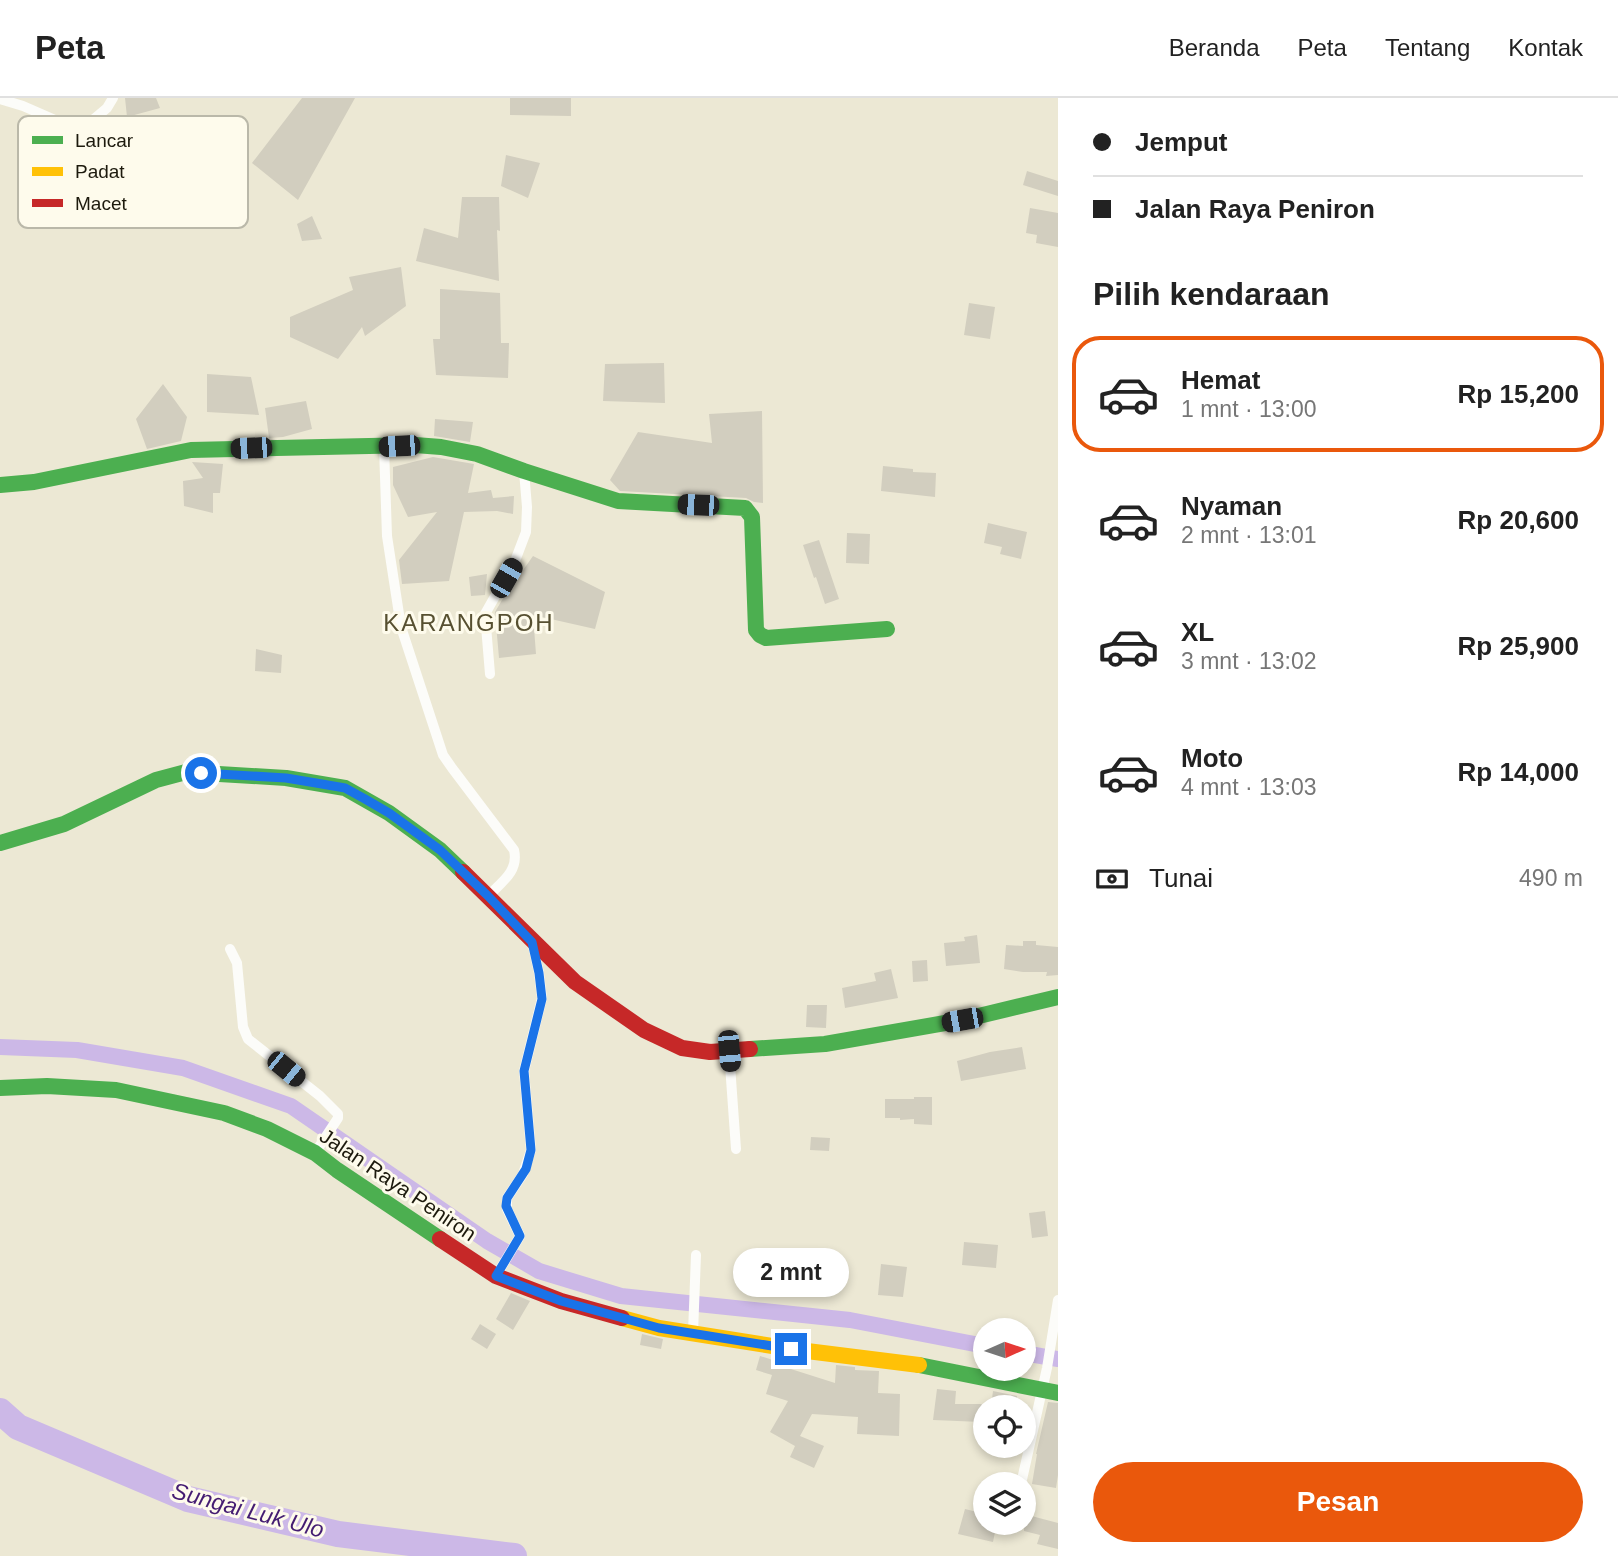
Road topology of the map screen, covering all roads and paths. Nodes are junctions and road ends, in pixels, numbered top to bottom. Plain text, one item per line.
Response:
1 (113, 98) edge
2 (0, 99) edge
3 (46, 116) edge
4 (97, 116) edge
5 (384, 447) junction
6 (524, 471) junction
7 (0, 485) edge
8 (887, 629) dead end
9 (491, 674) dead end
10 (0, 843) edge
11 (488, 896) junction
12 (532, 942) junction
13 (230, 948) dead end
14 (1058, 998) edge
15 (729, 1051) junction
16 (0, 1088) edge
17 (319, 1146) junction
18 (736, 1149) dead end
19 (696, 1255) dead end
20 (496, 1276) junction
21 (1058, 1300) edge
22 (693, 1333) junction
23 (1041, 1389) junction
24 (1058, 1393) edge
25 (1024, 1472) edge

1 - 4 street
2 - 3 street
5 - 6 street
5 - 7 street
5 - 11 street
6 - 8 street
6 - 9 street
10 - 11 street
11 - 12 street
12 - 15 street
12 - 20 street
13 - 17 street
14 - 15 street
15 - 18 street
16 - 17 street, Jalan Raya Peniron
17 - 20 street, Jalan Raya Peniron
19 - 22 street
20 - 22 street, Jalan Raya Peniron
21 - 23 street
22 - 23 street, Jalan Raya Peniron
23 - 24 street, Jalan Raya Peniron
23 - 25 street

